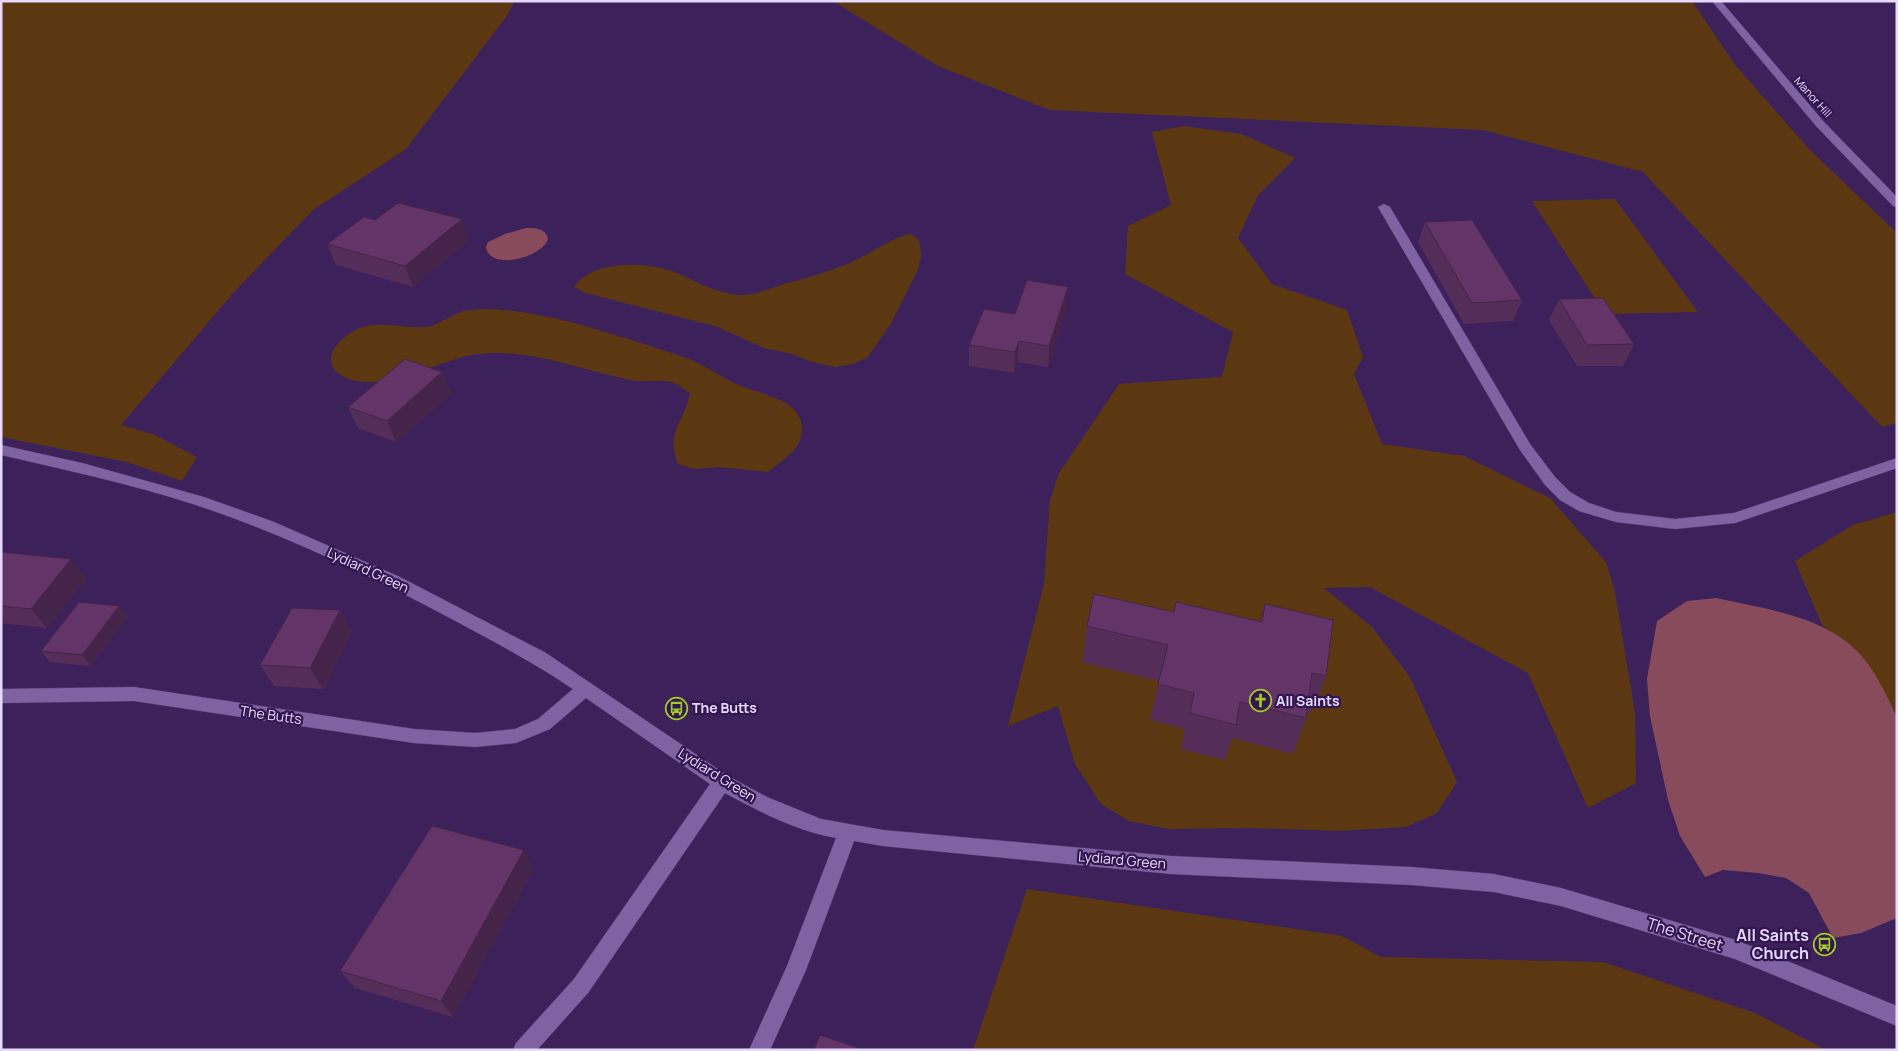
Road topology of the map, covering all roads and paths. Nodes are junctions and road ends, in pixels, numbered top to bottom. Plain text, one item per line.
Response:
1 (1716, 1) edge
2 (1897, 204) edge
3 (1384, 207) dead end
4 (1, 450) edge
5 (1897, 463) edge
6 (585, 689) junction
7 (1, 696) edge
8 (722, 782) junction
9 (848, 832) junction
10 (1494, 883) joint
11 (1897, 1016) edge
12 (523, 1050) edge
13 (759, 1050) edge

1 - 2 street, Manor Hill
3 - 5 street
4 - 6 street, Lydiard Green
6 - 7 street, The Butts
6 - 8 street, Lydiard Green
8 - 9 street, Lydiard Green
8 - 12 street
9 - 10 street, Lydiard Green
9 - 13 street
10 - 11 street, The Street

